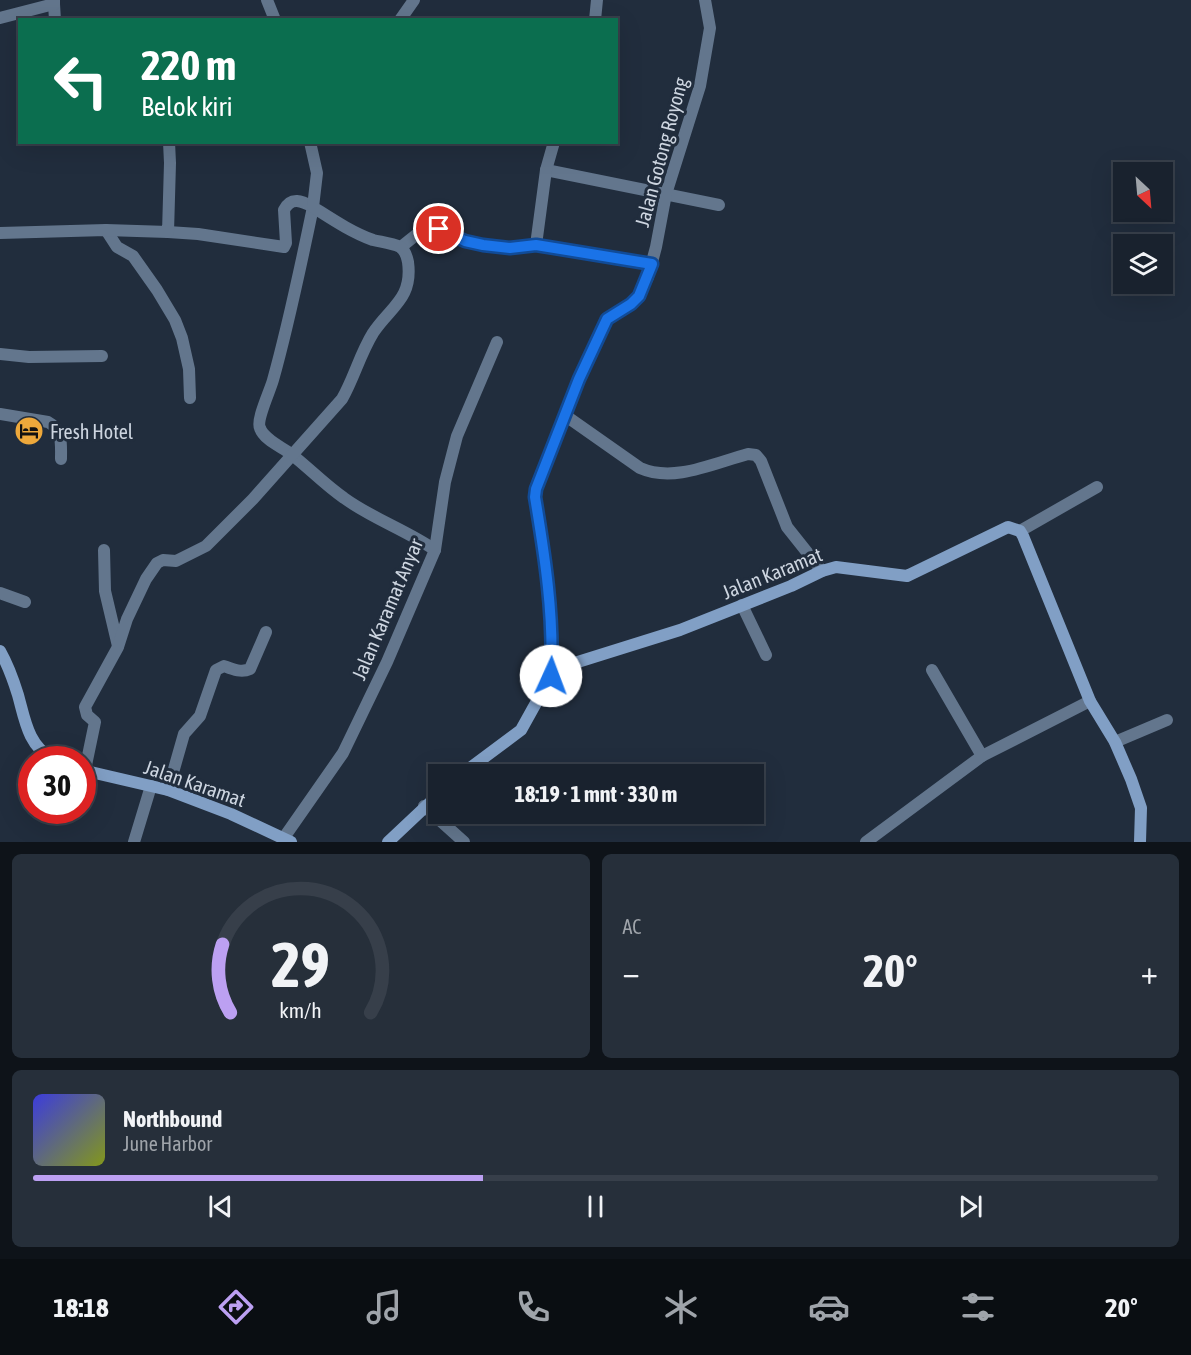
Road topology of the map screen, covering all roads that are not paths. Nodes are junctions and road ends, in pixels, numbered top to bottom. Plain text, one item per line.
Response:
1 (267, 0) edge
2 (414, 0) edge
3 (597, 0) edge
4 (705, 0) edge
5 (54, 2) edge
6 (0, 18) edge
7 (55, 18) edge
8 (273, 18) edge
9 (401, 18) edge
10 (595, 18) edge
11 (169, 144) edge
12 (310, 144) edge
13 (553, 144) edge
14 (546, 170) junction
15 (666, 194) junction
16 (719, 205) dead end
17 (313, 207) junction
18 (106, 230) junction
19 (168, 232) junction
20 (0, 233) edge
21 (536, 245) junction
22 (401, 247) junction
23 (652, 264) junction
24 (497, 342) dead end
25 (0, 354) edge
26 (102, 356) dead end
27 (190, 398) dead end
28 (0, 414) edge
29 (566, 416) junction
30 (292, 455) junction
31 (61, 459) dead end
32 (1097, 487) dead end
33 (1020, 531) junction
34 (104, 550) dead end
35 (435, 550) junction
36 (822, 571) junction
37 (0, 593) edge
38 (25, 602) dead end
39 (742, 605) junction
40 (266, 632) dead end
41 (118, 647) junction
42 (0, 651) edge
43 (766, 655) dead end
44 (932, 670) dead end
45 (551, 676) junction
46 (1090, 701) junction
47 (1167, 720) dead end
48 (1115, 742) junction
49 (39, 746) edge
50 (90, 746) edge
51 (982, 756) junction
52 (475, 764) edge
53 (96, 773) edge
54 (151, 786) junction
55 (168, 790) junction
56 (428, 803) edge
57 (424, 806) junction
58 (287, 840) edge
59 (134, 842) edge
60 (388, 842) edge
61 (464, 842) edge
62 (866, 842) edge
63 (1140, 842) edge

1 - 8 street
2 - 9 street
3 - 10 street
4 - 15 street, Jalan Gotong Royong
5 - 6 street
5 - 7 street
11 - 19 street
12 - 17 street
13 - 14 street
14 - 15 street
14 - 21 street
15 - 16 street
15 - 23 street, Jalan Gotong Royong
17 - 19 street
17 - 22 street
17 - 30 street
18 - 19 street
18 - 20 street
18 - 27 street
21 - 22 street
21 - 23 street
22 - 30 street
23 - 29 street, Jalan Gotong Royong
24 - 35 street, Jalan Karamat Anyar
25 - 26 street
28 - 31 street
29 - 36 street
29 - 45 street, Jalan Gotong Royong
30 - 35 street
30 - 41 street
32 - 33 street
33 - 36 street, Jalan Karamat
33 - 46 street
34 - 41 street
35 - 58 street, Jalan Karamat Anyar
36 - 39 street, Jalan Karamat
37 - 38 street
39 - 43 street
39 - 45 street, Jalan Karamat
40 - 55 street
41 - 50 street
42 - 49 street
44 - 51 street
45 - 52 street
46 - 48 street
46 - 51 street
47 - 48 street
48 - 63 street
51 - 62 street
53 - 54 street, Jalan Karamat
54 - 55 street, Jalan Karamat
54 - 59 street
55 - 58 street, Jalan Karamat
56 - 57 street
57 - 60 street
57 - 61 street

